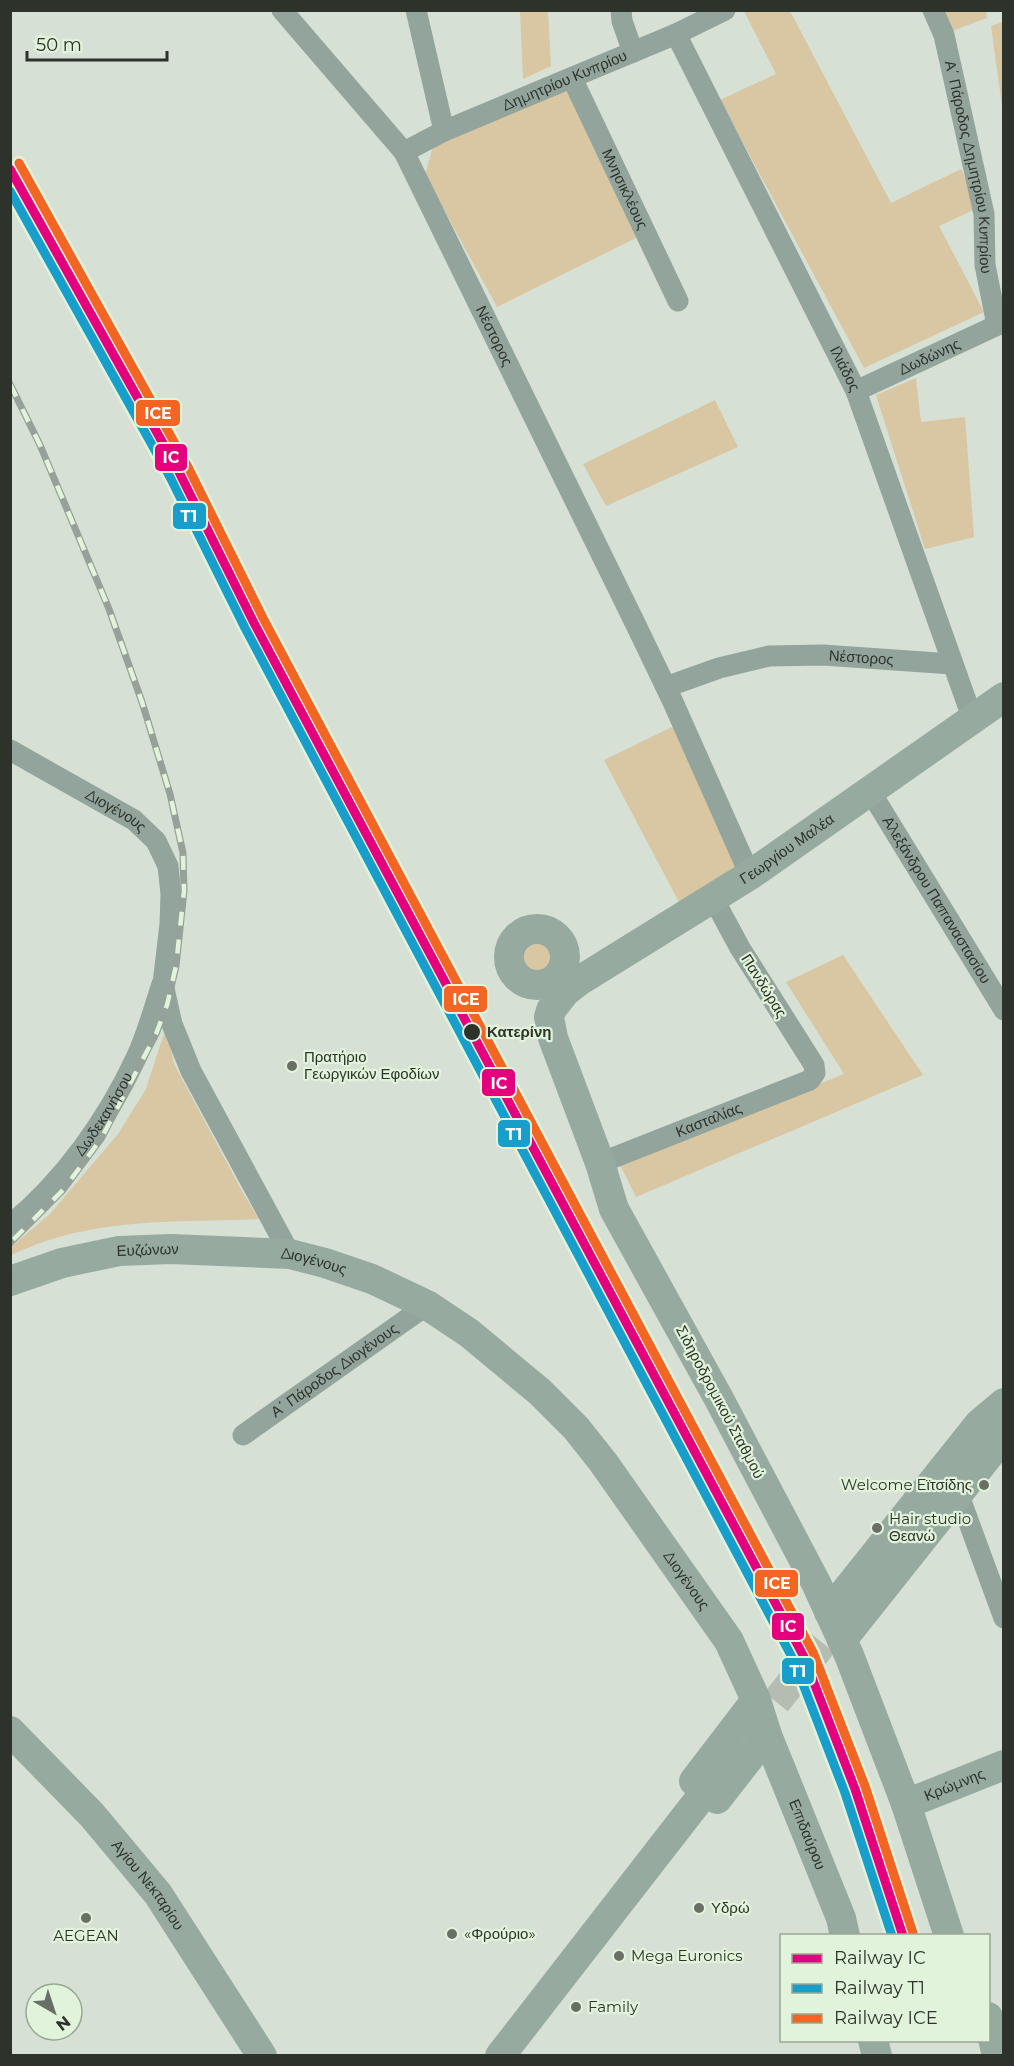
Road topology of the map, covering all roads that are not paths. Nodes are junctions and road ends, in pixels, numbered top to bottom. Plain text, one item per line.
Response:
1 (282, 10) edge
2 (416, 10) edge
3 (621, 10) edge
4 (725, 10) edge
5 (933, 10) edge
6 (676, 34) junction
7 (633, 52) junction
8 (573, 78) junction
9 (444, 131) junction
10 (404, 153) junction
11 (678, 302) dead end
12 (1000, 323) edge
13 (856, 391) junction
14 (952, 664) junction
15 (666, 687) junction
16 (1004, 697) edge
17 (973, 720) junction
18 (10, 750) edge
19 (867, 793) junction
20 (750, 875) junction
21 (713, 898) junction
22 (559, 974) joint
23 (163, 984) junction
24 (1004, 1010) edge
25 (815, 1072) joint
26 (600, 1163) junction
27 (10, 1225) edge
28 (290, 1254) junction
29 (10, 1281) edge
30 (427, 1305) junction
31 (1004, 1403) edge
32 (1004, 1418) edge
33 (243, 1435) dead end
34 (1004, 1436) edge
35 (958, 1493) junction
36 (890, 1559) dead end
37 (842, 1618) junction
38 (1004, 1618) edge
39 (761, 1717) junction
40 (10, 1731) edge
41 (1004, 1765) edge
42 (722, 1770) dead end
43 (915, 1800) junction
44 (845, 1934) edge
45 (948, 1934) edge
46 (968, 1934) edge
47 (564, 1975) junction
48 (990, 2025) edge
49 (262, 2055) edge
50 (500, 2055) edge
51 (997, 2055) edge

1 - 10 street, Νέστορος
2 - 9 street
3 - 7 street
4 - 6 street, Δημητρίου Κυπρίου
5 - 12 street, Α΄ Πάροδος Δημητρίου Κυπρίου
6 - 7 street, Δημητρίου Κυπρίου
6 - 13 street, Ιλιάδος
7 - 8 street, Δημητρίου Κυπρίου
8 - 9 street, Δημητρίου Κυπρίου
8 - 11 street, Μνησικλέους
9 - 10 street, Δημητρίου Κυπρίου
10 - 15 street, Νέστορος
12 - 13 street, Δωδώνης
13 - 14 street, Ιλιάδος
14 - 15 street, Νέστορος
14 - 17 street, Ιλιάδος
15 - 20 street, Νέστορος
16 - 17 street, Γεωργίου Μαλέα
17 - 19 street, Γεωργίου Μαλέα
18 - 23 street, Διογένους
19 - 20 street, Γεωργίου Μαλέα
19 - 24 street, Αλεξάνδρου Παπαναστασίου
20 - 21 street, Γεωργίου Μαλέα
21 - 22 street, Γεωργίου Μαλέα
21 - 25 street, Πανδώρας
22 - 26 street, Σιδηροδρομικού Σταθμού
23 - 27 street, Δωδεκανήσου
23 - 28 street, Διογένους
25 - 26 street, Κασταλίας
26 - 37 street, Σιδηροδρομικού Σταθμού
28 - 29 street, Ευζώνων
28 - 30 street, Διογένους
30 - 33 street, Α΄ Πάροδος Διογένους
30 - 39 street, Διογένους
31 - 37 street
32 - 36 street
34 - 35 street
35 - 37 street
35 - 38 street
37 - 43 street, Σιδηροδρομικού Σταθμού
39 - 44 street, Επιδαύρου
39 - 47 street
40 - 49 street, Αγίου Νεκταρίου
41 - 43 street, Κρώμνης
42 - 47 street
43 - 45 street
43 - 46 street
47 - 50 street
48 - 51 street

